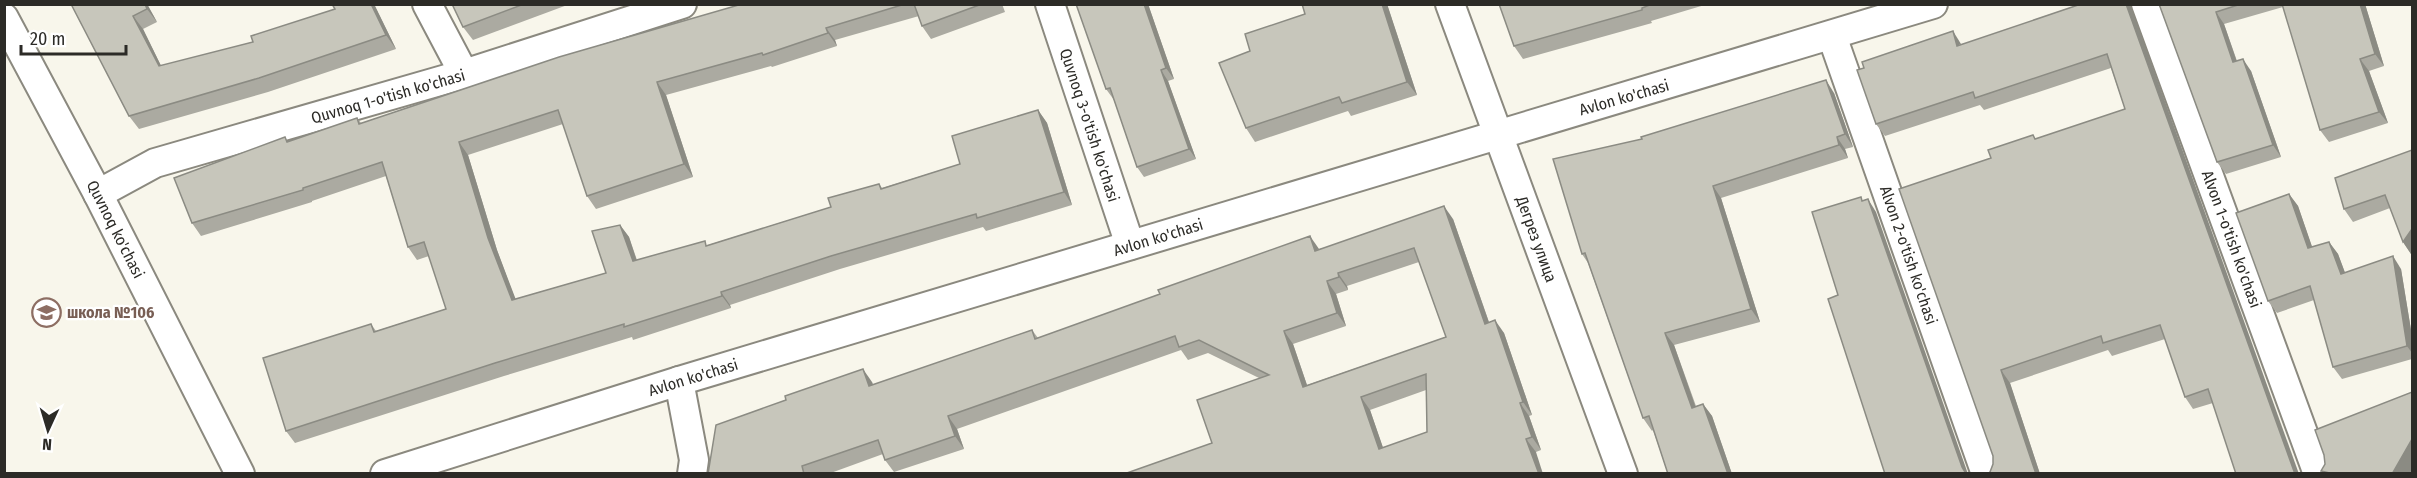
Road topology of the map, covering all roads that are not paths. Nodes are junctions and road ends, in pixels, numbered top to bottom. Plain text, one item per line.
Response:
1 (427, 4) edge
2 (682, 4) edge
3 (1050, 4) edge
4 (1450, 4) edge
5 (1933, 4) edge
6 (2146, 4) edge
7 (4, 18) edge
8 (1832, 36) junction
9 (464, 74) junction
10 (1498, 134) junction
11 (98, 194) junction
12 (1130, 246) junction
13 (680, 381) junction
14 (240, 474) edge
15 (385, 474) edge
16 (692, 474) edge
17 (1623, 474) edge
18 (1986, 474) edge
19 (2318, 474) edge

1 - 9 street
2 - 9 street, Quvnoq 1-o'tish ko'chasi
3 - 12 street, Quvnoq 3-o'tish ko'chasi
4 - 10 street, Дегрез улица
5 - 8 street, Avlon ko'chasi
6 - 19 street, Alvon 1-o'tish ko'chasi
7 - 11 street, Quvnoq ko'chasi
8 - 10 street, Avlon ko'chasi
8 - 18 street, Alvon 2-o'tish ko'chasi
9 - 11 street, Quvnoq 1-o'tish ko'chasi
10 - 12 street, Avlon ko'chasi
10 - 17 street, Дегрез улица
11 - 14 street, Quvnoq ko'chasi
12 - 13 street, Avlon ko'chasi
13 - 15 street, Avlon ko'chasi
13 - 16 street

